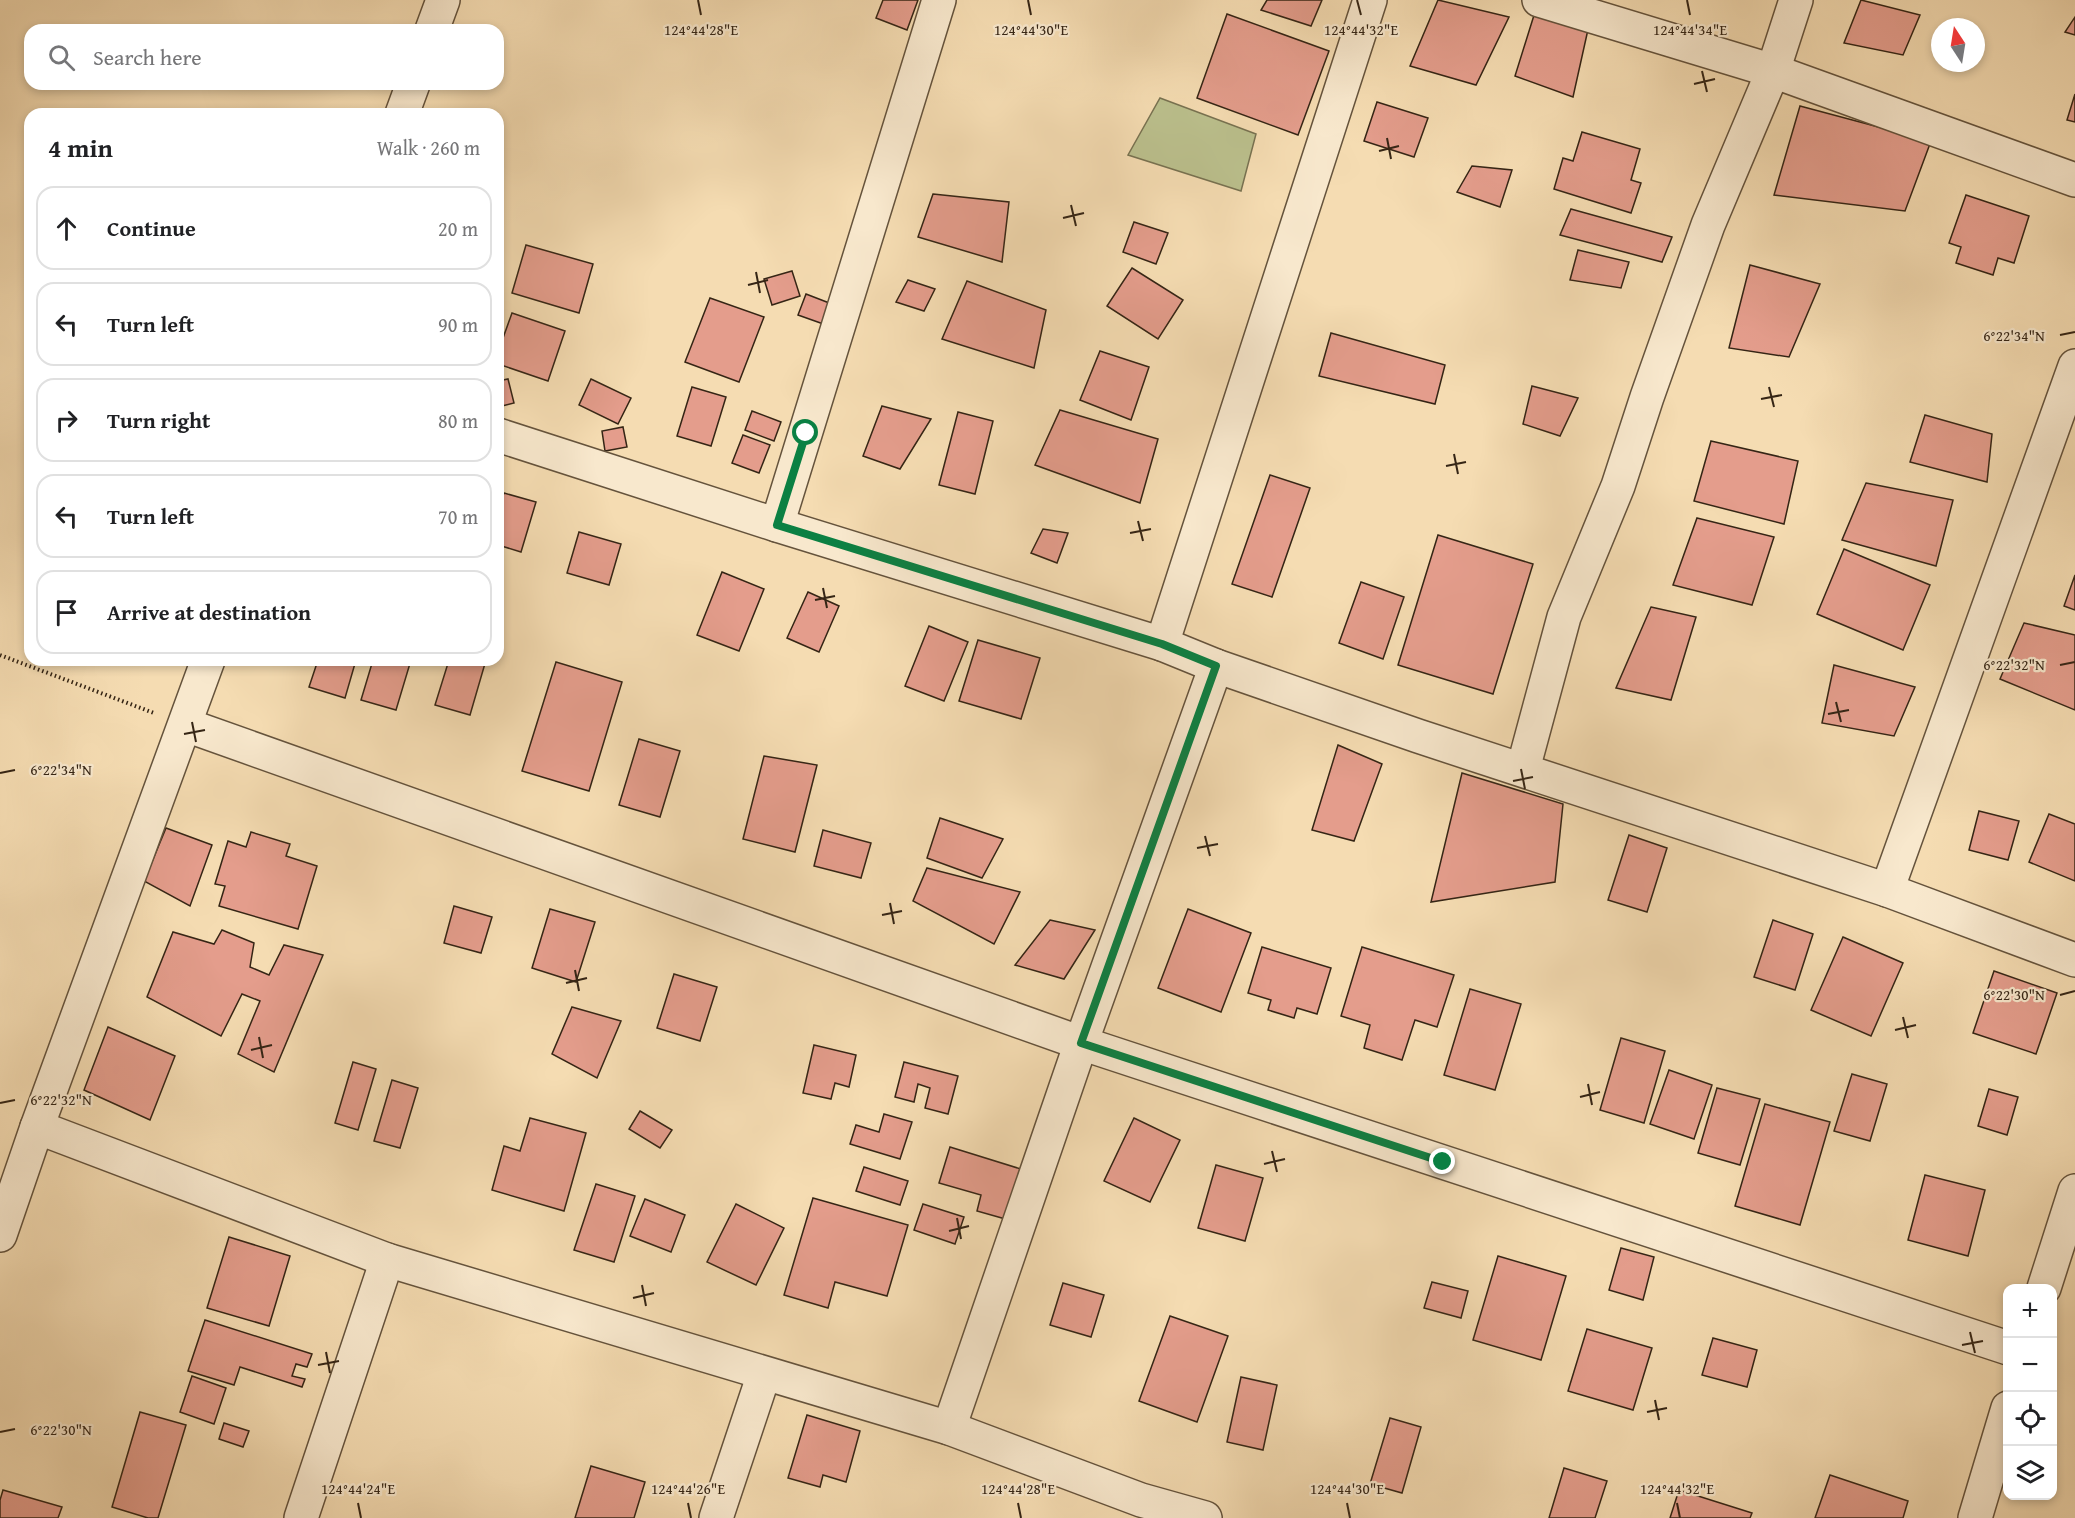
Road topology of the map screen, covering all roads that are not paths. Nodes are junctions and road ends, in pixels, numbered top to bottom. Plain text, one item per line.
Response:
1 (443, 0) edge
2 (939, 0) edge
3 (1370, 0) edge
4 (1539, 0) edge
5 (1796, 0) edge
6 (434, 24) edge
7 (1773, 71) junction
8 (411, 90) edge
9 (404, 108) edge
10 (2075, 180) edge
11 (2075, 366) edge
12 (504, 437) edge
13 (777, 525) junction
14 (1162, 644) junction
15 (206, 666) edge
16 (1216, 666) junction
17 (186, 724) junction
18 (1523, 769) junction
19 (1887, 890) junction
20 (2075, 960) edge
21 (1081, 1043) junction
22 (37, 1127) junction
23 (2075, 1191) edge
24 (0, 1235) edge
25 (387, 1260) junction
26 (2045, 1284) edge
27 (2003, 1347) edge
28 (764, 1374) junction
29 (2003, 1422) edge
30 (949, 1428) junction
31 (1139, 1509) edge
32 (301, 1518) edge
33 (716, 1518) edge
34 (1205, 1518) edge
35 (1975, 1518) edge

1 - 6 street
2 - 13 street
3 - 14 street
4 - 7 street
5 - 7 street
7 - 10 street
7 - 18 street
8 - 9 street
11 - 19 street
12 - 13 street
13 - 14 street
14 - 16 street
15 - 17 street
16 - 18 street
16 - 21 street
17 - 21 street
17 - 22 street
18 - 19 street
19 - 20 street
21 - 27 street
21 - 30 street
22 - 24 street
22 - 25 street
23 - 26 street
25 - 28 street
25 - 32 street
28 - 30 street
28 - 33 street
29 - 35 street
30 - 31 street
31 - 34 street

